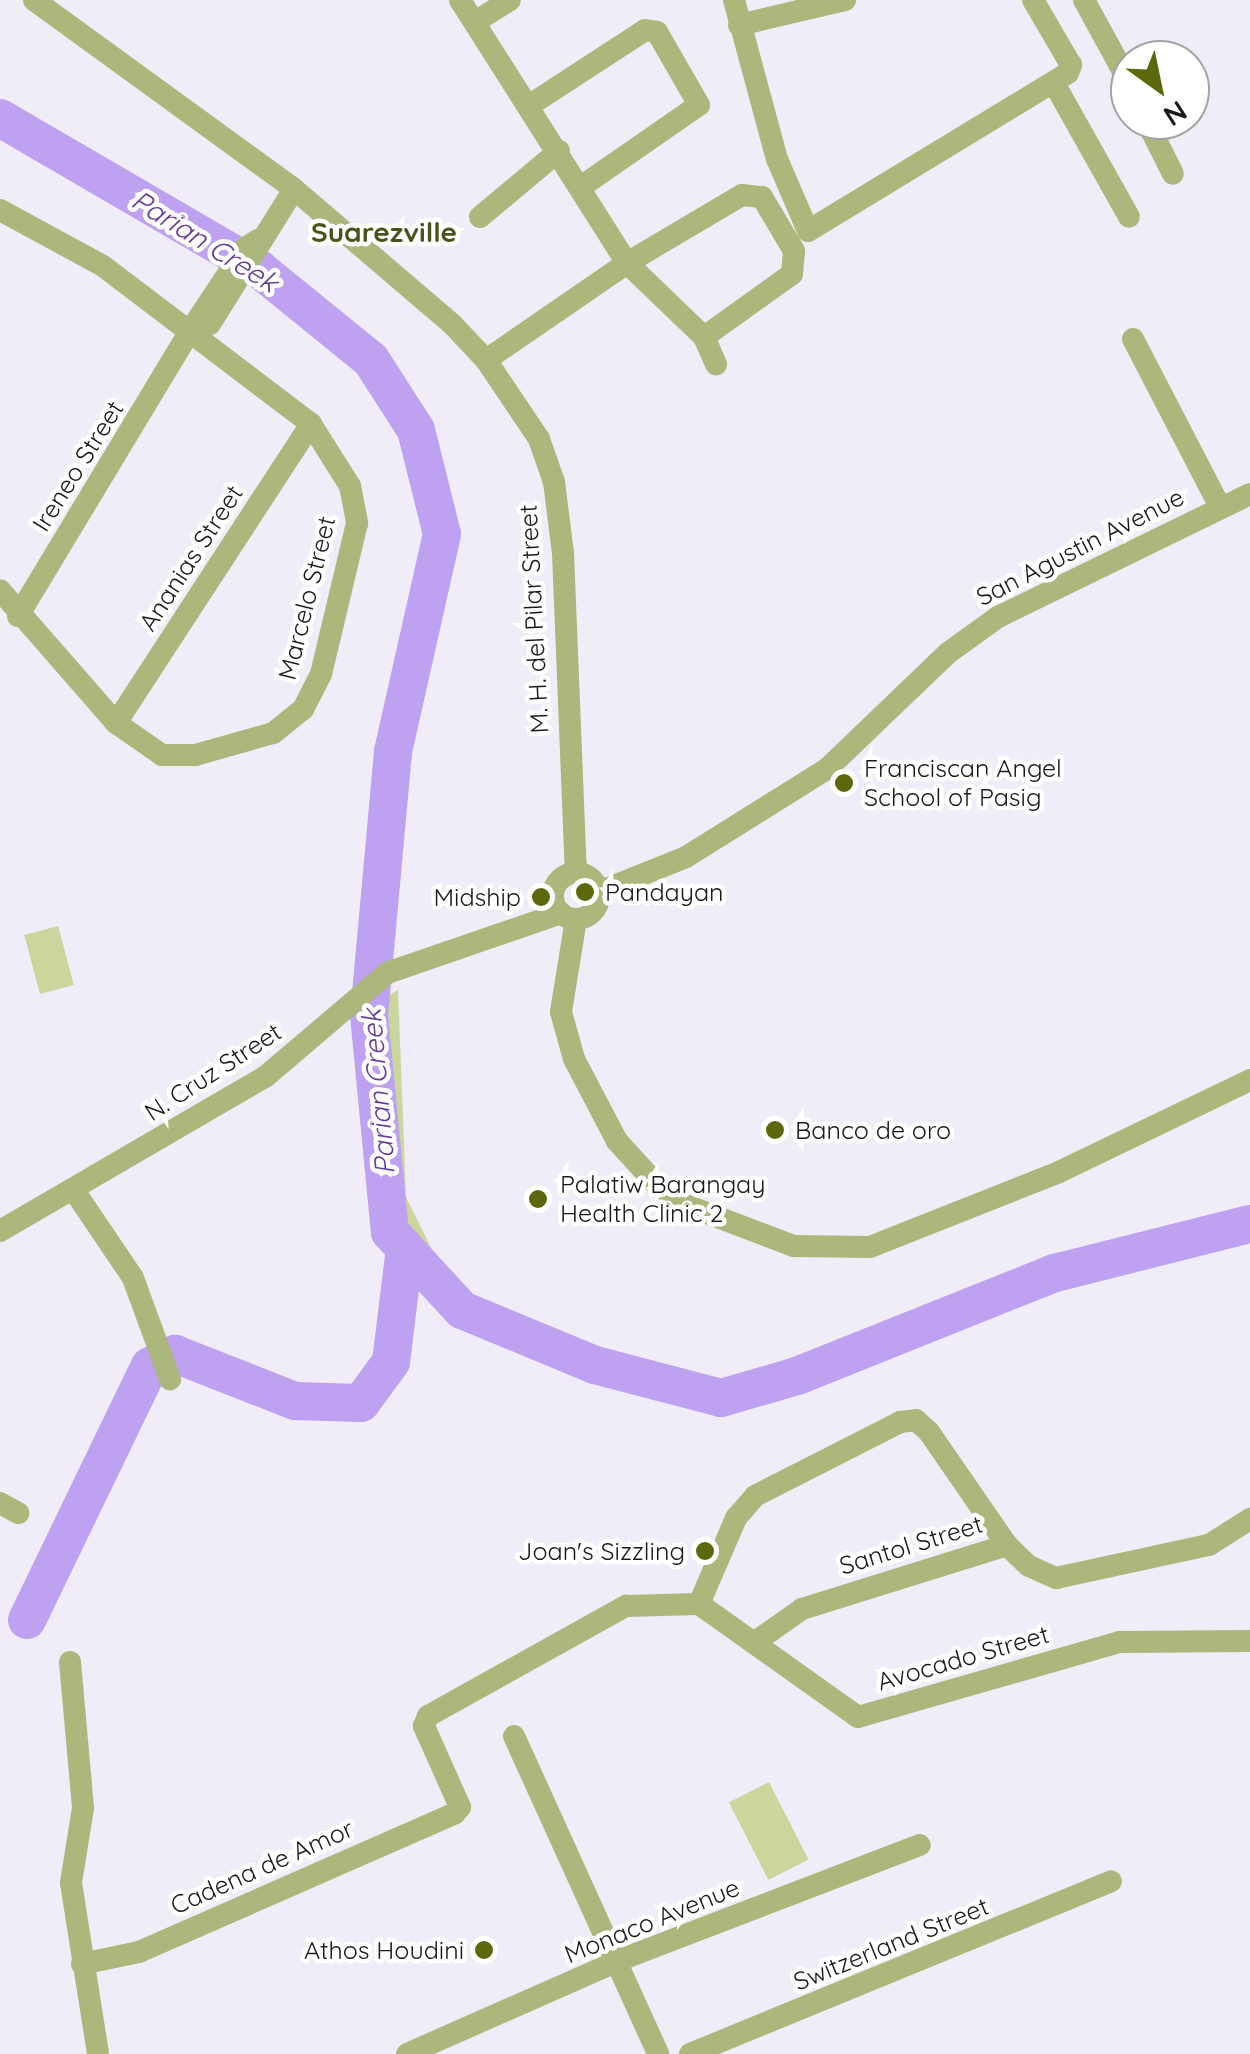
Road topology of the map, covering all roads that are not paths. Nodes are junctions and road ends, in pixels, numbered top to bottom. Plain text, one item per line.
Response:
1 (34, 0) edge
2 (460, 0) edge
3 (510, 0) edge
4 (734, 0) edge
5 (845, 0) edge
6 (1033, 0) edge
7 (1084, 0) edge
8 (475, 22) junction
9 (739, 25) junction
10 (1110, 47) edge
11 (1055, 85) junction
12 (530, 106) junction
13 (1156, 140) edge
14 (559, 150) junction
15 (1172, 174) dead end
16 (582, 186) junction
17 (294, 189) junction
18 (0, 210) edge
19 (480, 217) dead end
20 (1128, 217) dead end
21 (627, 263) junction
22 (192, 337) junction
23 (704, 338) junction
24 (1133, 340) dead end
25 (486, 360) junction
26 (716, 364) dead end
27 (311, 424) junction
28 (1250, 494) edge
29 (1220, 508) junction
30 (0, 590) edge
31 (18, 616) junction
32 (116, 723) junction
33 (576, 872) junction
34 (599, 892) junction
35 (568, 916) junction
36 (1250, 1080) edge
37 (73, 1190) junction
38 (0, 1231) edge
39 (168, 1368) dead end
40 (1250, 1519) edge
41 (1007, 1545) junction
42 (699, 1604) junction
43 (758, 1640) junction
44 (1250, 1641) edge
45 (70, 1662) dead end
46 (514, 1736) dead end
47 (920, 1845) dead end
48 (1111, 1882) dead end
49 (620, 1960) junction
50 (82, 1964) junction
51 (98, 2054) edge
52 (406, 2054) edge
53 (658, 2054) edge
54 (690, 2054) edge

1 - 17 street, M. H. del Pilar Street
2 - 8 street
3 - 8 street
4 - 9 street
5 - 9 street
6 - 11 street
7 - 10 street
8 - 12 street
9 - 11 street
11 - 20 street
12 - 14 street
12 - 16 street
13 - 15 street
14 - 16 street
14 - 19 street
16 - 21 street
17 - 22 street, Ireneo Street
17 - 25 street, M. H. del Pilar Street
18 - 22 street, Marcelo Street
21 - 23 street
21 - 23 street
21 - 25 street
22 - 27 street, Marcelo Street
22 - 31 street, Ireneo Street
23 - 26 street
24 - 29 street
25 - 33 street, M. H. del Pilar Street
27 - 32 street, Ananias Street
27 - 32 street, Marcelo Street
28 - 29 street, San Agustin Avenue
29 - 34 street, San Agustin Avenue
30 - 31 street, Marcelo Street
31 - 32 street, Marcelo Street
33 - 34 street
33 - 35 street
34 - 35 street
35 - 36 street
35 - 37 street, N. Cruz Street
37 - 38 street, N. Cruz Street
37 - 39 street
40 - 41 street, Santol Street
41 - 42 street
41 - 43 street, Santol Street
42 - 43 street, Avocado Street
42 - 50 street, Cadena de Amor
43 - 44 street, Avocado Street
45 - 50 street
46 - 49 street
47 - 49 street, Monaco Avenue
48 - 54 street, Switzerland Street
49 - 52 street, Monaco Avenue
49 - 53 street
50 - 51 street

